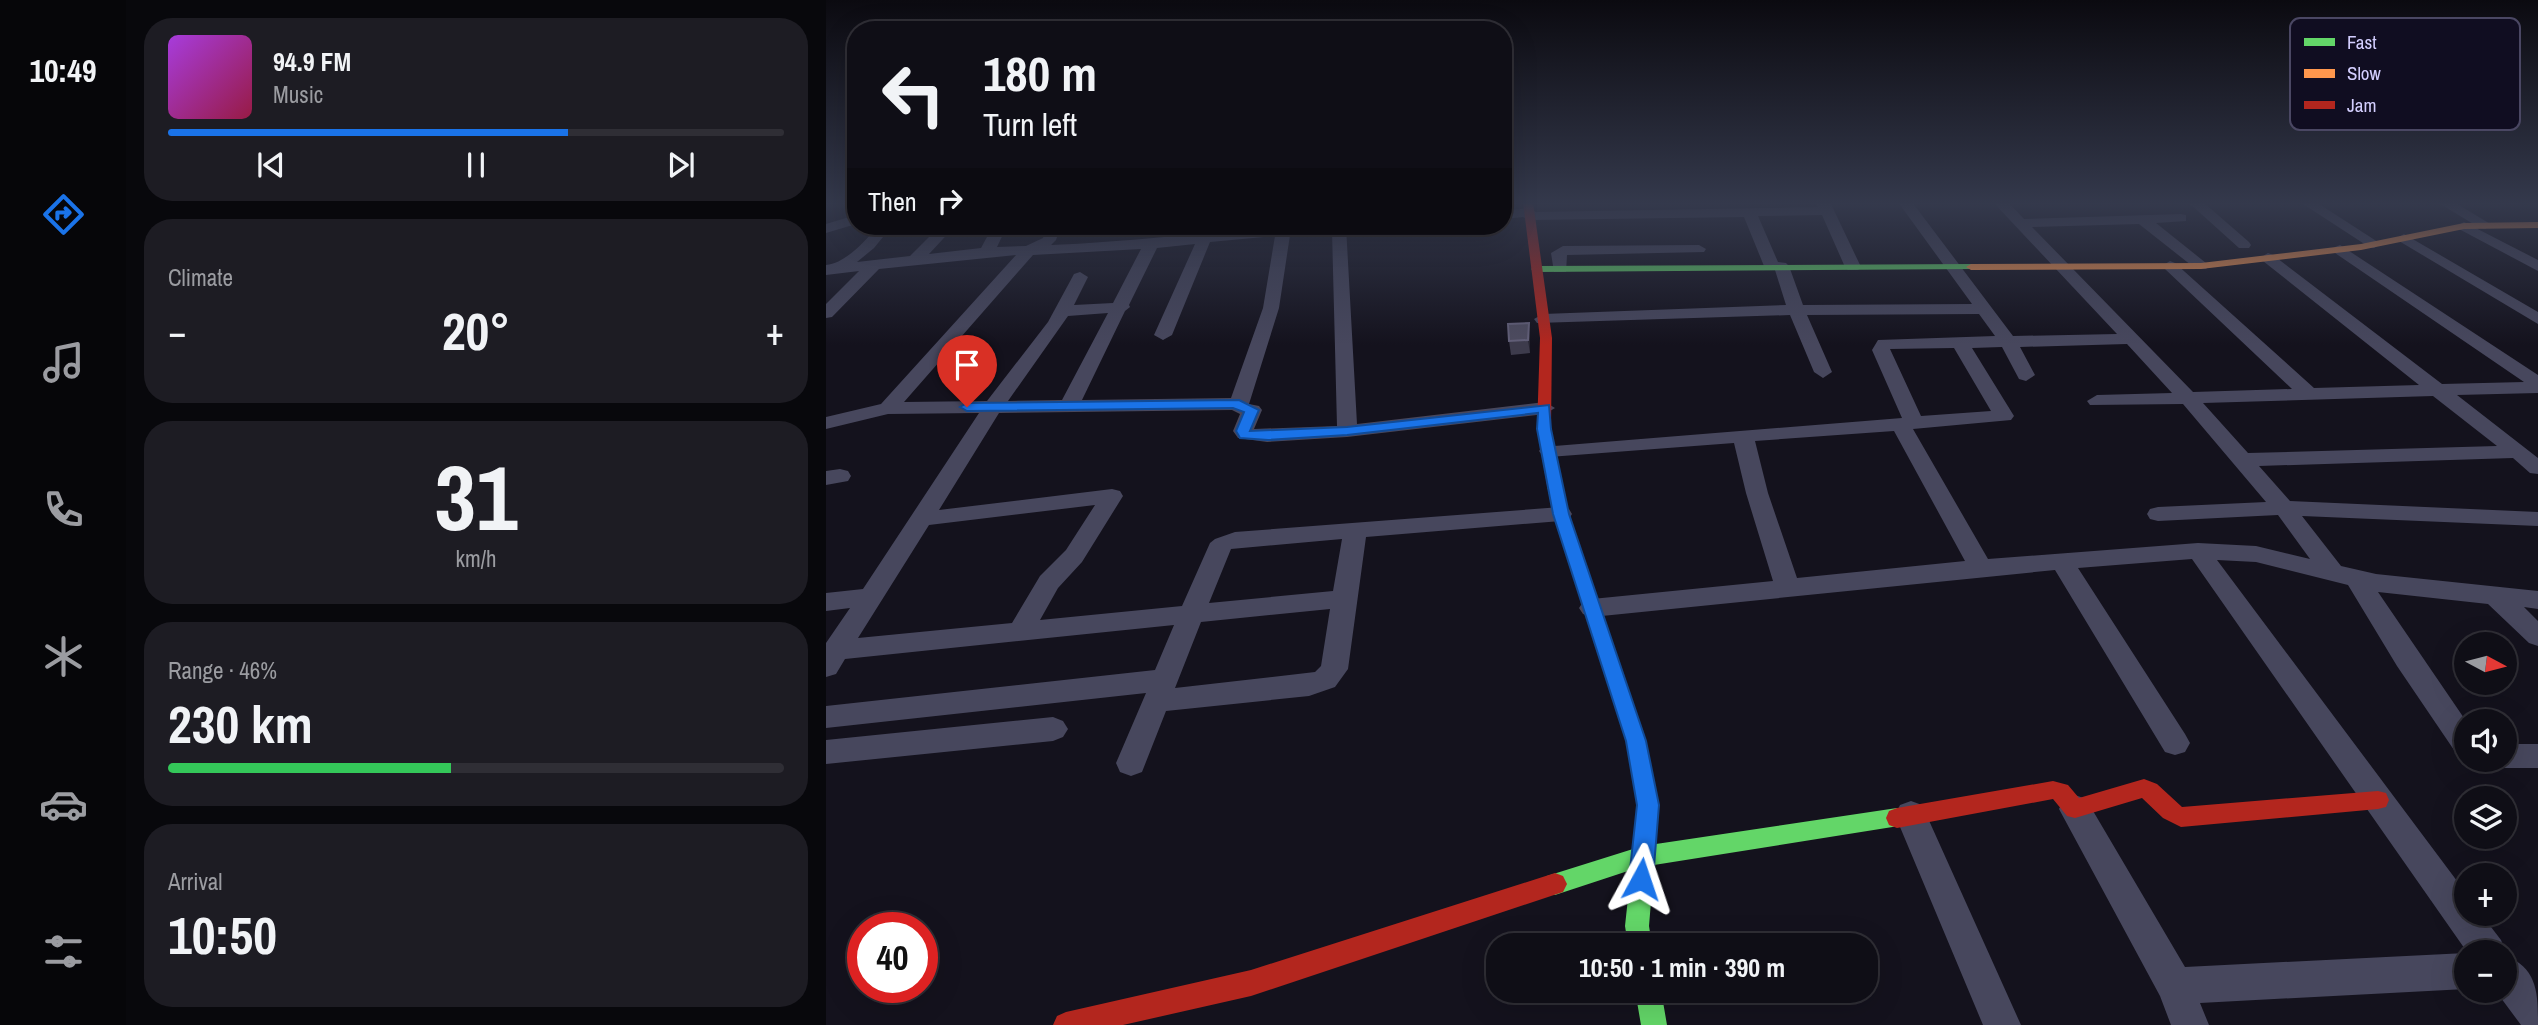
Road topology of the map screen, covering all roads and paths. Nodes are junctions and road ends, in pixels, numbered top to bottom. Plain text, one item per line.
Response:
1 (862, 250) edge
2 (924, 250) edge
3 (1048, 250) edge
4 (1148, 250) edge
5 (1204, 250) edge
6 (1289, 250) edge
7 (1338, 250) edge
8 (1533, 250) edge
9 (1624, 250) junction
10 (1630, 250) edge
11 (1700, 250) edge
12 (1771, 250) edge
13 (1845, 250) edge
14 (1939, 250) edge
15 (2048, 250) edge
16 (2181, 250) edge
17 (2340, 250) joint
18 (2424, 250) edge
19 (2509, 250) edge
20 (1028, 251) junction
21 (987, 252) joint
22 (916, 258) junction
23 (2268, 258) junction
24 (874, 265) junction
25 (2538, 265) edge
26 (1777, 266) junction
27 (2170, 266) junction
28 (2201, 266) junction
29 (1708, 267) junction
30 (1853, 267) junction
31 (1626, 268) junction
32 (1952, 268) junction
33 (2065, 268) junction
34 (1536, 269) junction
35 (1560, 269) junction
36 (832, 270) edge
37 (1080, 277) dead end
38 (1122, 307) junction
39 (1983, 309) junction
40 (1796, 310) junction
41 (1062, 311) junction
42 (826, 313) edge
43 (1543, 319) junction
44 (2538, 319) edge
45 (1163, 335) dead end
46 (2131, 339) junction
47 (2009, 343) junction
48 (1962, 344) junction
49 (1823, 372) dead end
50 (2026, 375) dead end
51 (2538, 385) edge
52 (2435, 388) junction
53 (2309, 394) junction
54 (2186, 396) junction
55 (2097, 401) dead end
56 (1239, 404) junction
57 (993, 407) junction
58 (1069, 407) junction
59 (888, 408) junction
60 (1545, 408) junction
61 (826, 423) edge
62 (1907, 424) junction
63 (1347, 431) junction
64 (1743, 436) junction
65 (1549, 451) junction
66 (2516, 452) junction
67 (2241, 460) junction
68 (2538, 468) edge
69 (2284, 508) junction
70 (1561, 514) junction
71 (2158, 514) dead end
72 (921, 519) junction
73 (2538, 519) edge
74 (1355, 531) junction
75 (2198, 551) junction
76 (2062, 562) junction
77 (1981, 568) junction
78 (2346, 577) junction
79 (1788, 588) junction
80 (870, 597) junction
81 (2497, 597) junction
82 (1344, 599) junction
83 (2538, 600) edge
84 (826, 601) edge
85 (1592, 608) junction
86 (1191, 614) junction
87 (1019, 633) junction
88 (2538, 636) edge
89 (831, 659) edge
90 (1161, 690) junction
91 (826, 717) edge
92 (2454, 727) edge
93 (1053, 729) dead end
94 (2175, 743) dead end
95 (826, 752) edge
96 (2517, 756) edge
97 (2538, 756) edge
98 (1132, 763) dead end
99 (2378, 800) junction
100 (2075, 809) junction
101 (1911, 815) junction
102 (1643, 856) junction
103 (1638, 933) edge
104 (2479, 940) edge
105 (2454, 972) edge
106 (2175, 986) junction
107 (2517, 990) edge
108 (1650, 1003) edge
109 (2538, 1017) edge
110 (1066, 1025) edge
111 (1654, 1025) edge
112 (2002, 1025) edge
113 (2190, 1025) edge

1 - 36 street
2 - 22 street
3 - 20 street
4 - 38 street
5 - 45 street
6 - 56 street
7 - 63 street
8 - 34 street
9 - 10 street
9 - 31 street
9 - 35 street
11 - 29 street
12 - 26 street
13 - 30 street
14 - 32 street
15 - 33 street
16 - 28 street
17 - 23 street
17 - 51 street
18 - 44 street
19 - 25 street
20 - 21 street
20 - 59 street
21 - 22 street
22 - 24 street
23 - 28 street
23 - 52 street
24 - 36 street
24 - 42 street
26 - 29 street
26 - 30 street
26 - 40 street
27 - 28 street
27 - 33 street
27 - 53 street
29 - 31 street
30 - 32 street
31 - 35 street
32 - 33 street
32 - 39 street
33 - 46 street
34 - 35 street
34 - 43 street
37 - 41 street
38 - 41 street
38 - 58 street
39 - 40 street
39 - 47 street
40 - 43 street
40 - 49 street
41 - 57 street
43 - 60 street
46 - 47 street
46 - 54 street
47 - 48 street
47 - 50 street
48 - 62 street
48 - 62 street
51 - 52 street
52 - 53 street
52 - 66 street
53 - 54 street
54 - 55 street
54 - 67 street
56 - 58 street
56 - 63 street
57 - 58 street
57 - 59 street
57 - 72 street
59 - 61 street
60 - 63 street
60 - 65 street
62 - 64 street
62 - 77 street
64 - 65 street
64 - 79 street
65 - 70 street
66 - 67 street
66 - 68 street
67 - 69 street
69 - 71 street
69 - 73 street
69 - 78 street
70 - 74 street
70 - 85 street
72 - 80 street
72 - 87 street
74 - 82 street
74 - 86 street
75 - 76 street
75 - 78 street
75 - 99 street
76 - 77 street
76 - 94 street
77 - 79 street
78 - 81 street
78 - 92 street
79 - 85 street
80 - 84 street
80 - 89 street
81 - 83 street
81 - 88 street
82 - 86 street
82 - 90 street
85 - 102 street
86 - 87 street
86 - 90 street
87 - 89 street
90 - 91 street
90 - 98 street
93 - 95 street
96 - 97 street
99 - 100 street
99 - 104 street
100 - 101 street
100 - 106 street
101 - 102 street
101 - 112 street
102 - 103 street
102 - 110 street
105 - 106 street
106 - 113 street
107 - 109 street
108 - 111 street

